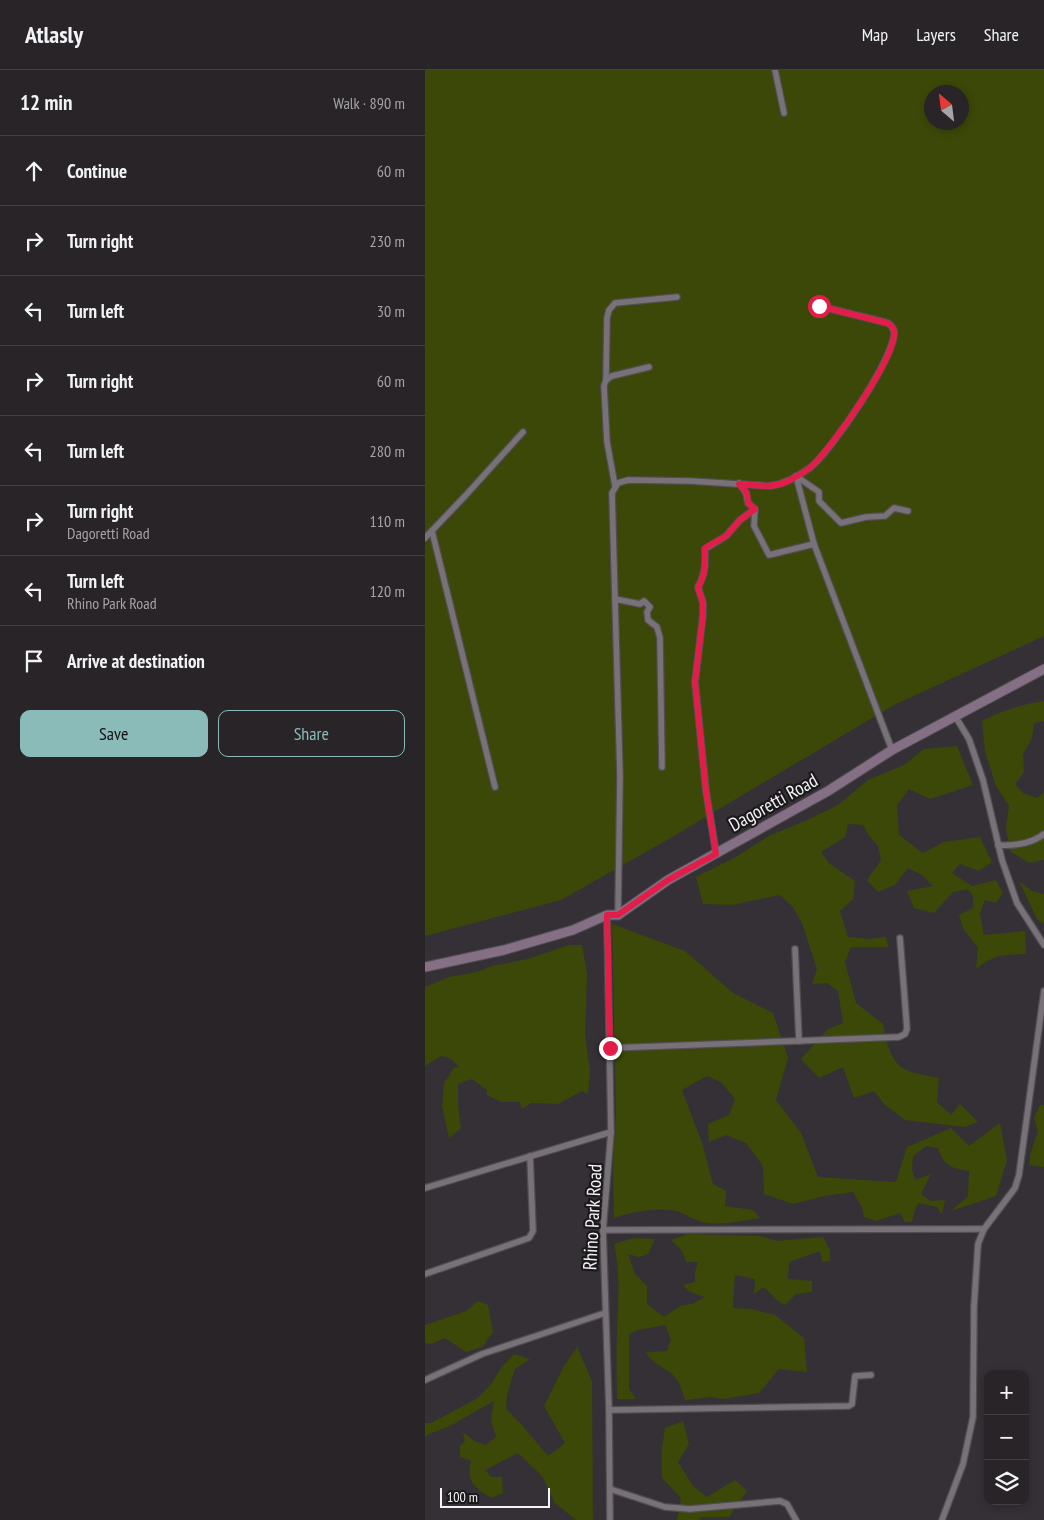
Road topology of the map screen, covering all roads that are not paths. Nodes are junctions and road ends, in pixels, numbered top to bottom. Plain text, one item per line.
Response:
1 (775, 70) edge
2 (784, 113) dead end
3 (677, 297) dead end
4 (819, 306) dead end
5 (649, 367) dead end
6 (606, 380) junction
7 (523, 432) dead end
8 (796, 476) junction
9 (739, 484) junction
10 (615, 486) junction
11 (755, 509) junction
12 (908, 511) dead end
13 (432, 531) junction
14 (425, 538) edge
15 (814, 544) junction
16 (615, 599) junction
17 (1044, 669) edge
18 (955, 716) junction
19 (892, 750) junction
20 (663, 767) dead end
21 (495, 787) dead end
22 (1044, 834) edge
23 (998, 845) junction
24 (716, 854) junction
25 (607, 915) junction
26 (618, 915) junction
27 (900, 938) dead end
28 (1044, 945) edge
29 (795, 948) dead end
30 (425, 967) edge
31 (1044, 991) edge
32 (799, 1042) junction
33 (610, 1048) junction
34 (611, 1132) junction
35 (530, 1156) junction
36 (425, 1188) edge
37 (984, 1229) junction
38 (603, 1230) junction
39 (425, 1274) edge
40 (605, 1313) junction
41 (871, 1375) dead end
42 (425, 1380) edge
43 (609, 1410) junction
44 (609, 1489) junction
45 (610, 1520) edge
46 (796, 1520) edge
47 (942, 1520) edge

1 - 2 street
3 - 6 street
4 - 8 street
5 - 6 street
6 - 10 street
7 - 13 street
8 - 9 street
8 - 12 street
8 - 15 street
9 - 10 street
9 - 11 street
10 - 16 street
11 - 15 street
11 - 24 street
13 - 14 street
13 - 21 street
15 - 19 street
16 - 20 street
16 - 26 street
17 - 18 main road, Dagoretti Road
18 - 19 main road, Dagoretti Road
18 - 23 street
19 - 24 main road, Dagoretti Road
22 - 23 street
23 - 28 street
24 - 26 main road, Dagoretti Road
25 - 26 main road
25 - 30 main road
25 - 33 street, Rhino Park Road
27 - 32 street
29 - 32 street
31 - 37 street
32 - 33 street
33 - 34 street, Rhino Park Road
34 - 35 street
34 - 38 street, Rhino Park Road
35 - 36 street
35 - 39 street
37 - 38 street
37 - 47 street
38 - 40 street, Rhino Park Road
40 - 42 street
40 - 43 street, Rhino Park Road
41 - 43 street
43 - 44 street, Rhino Park Road
44 - 45 street, Rhino Park Road
44 - 46 street

